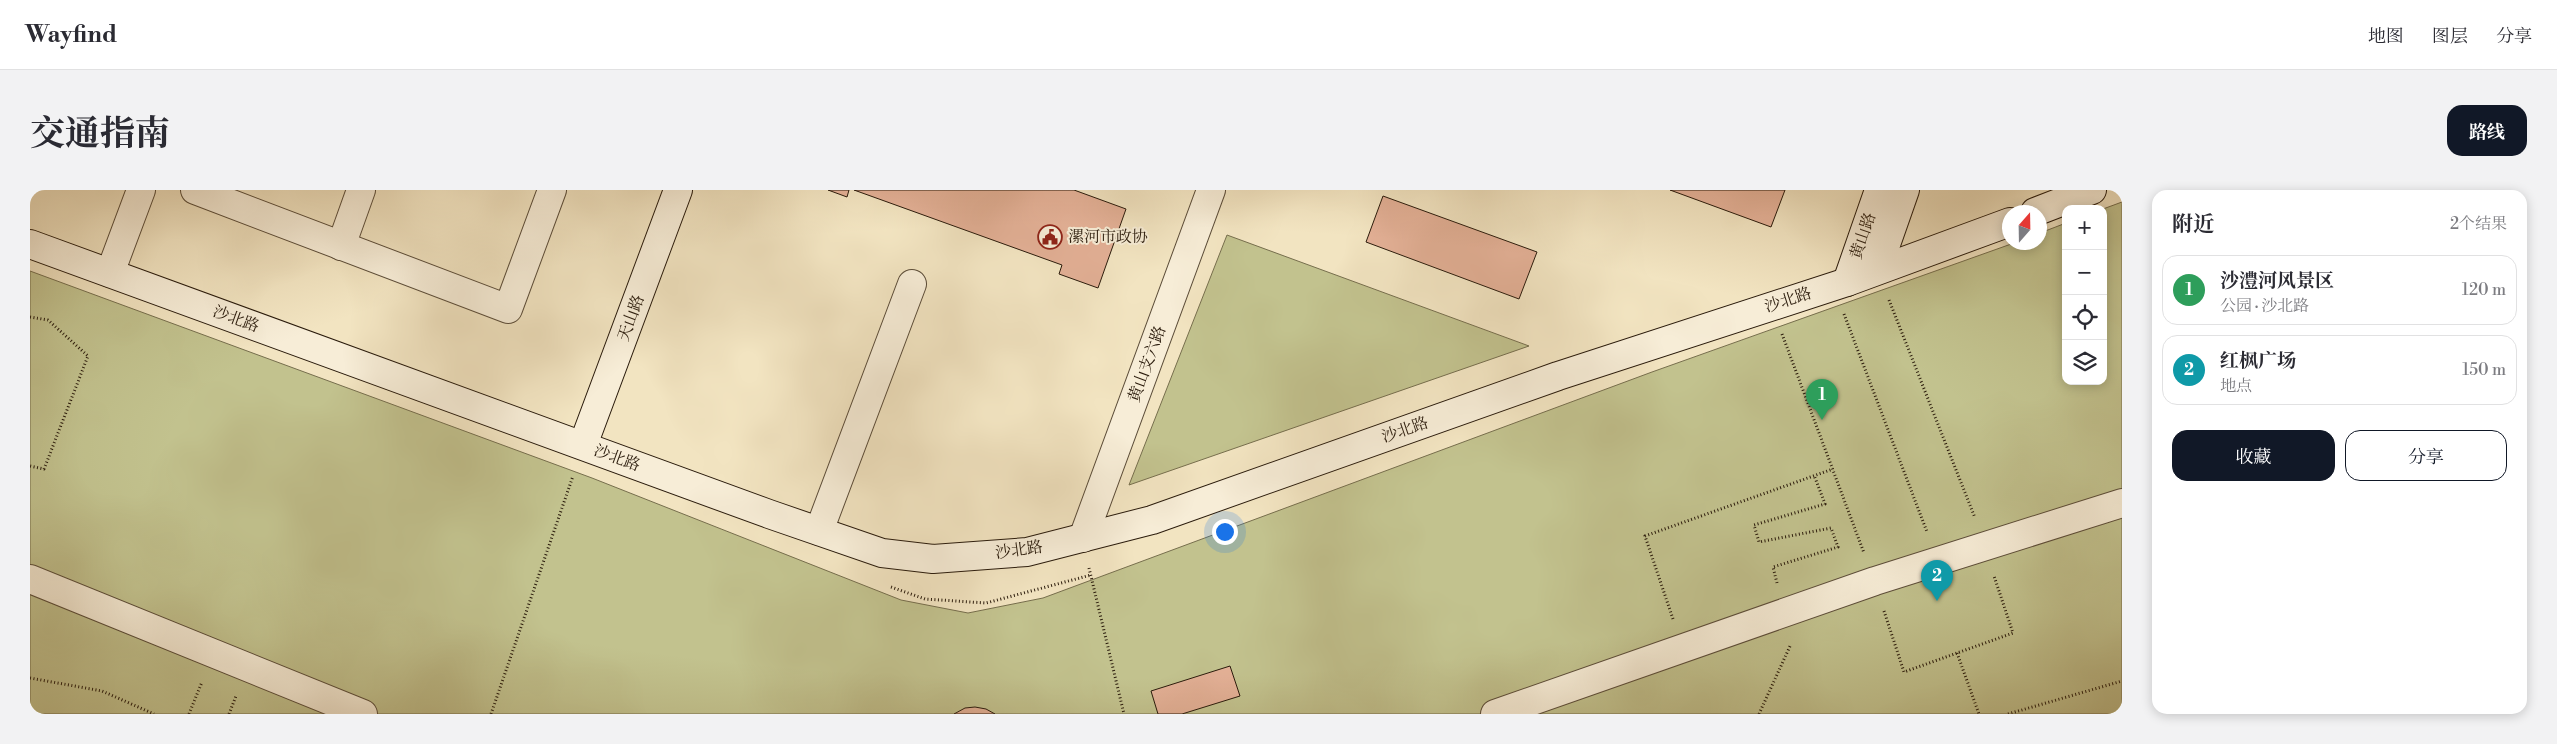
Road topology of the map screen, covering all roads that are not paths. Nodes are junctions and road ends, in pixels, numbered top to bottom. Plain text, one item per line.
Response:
1 (140, 190) edge
2 (195, 190) edge
3 (361, 190) edge
4 (552, 190) edge
5 (678, 190) edge
6 (1210, 190) edge
7 (1879, 190) edge
8 (1905, 190) edge
9 (2092, 190) edge
10 (2047, 207) edge
11 (2002, 225) edge
12 (30, 244) edge
13 (341, 246) junction
14 (1878, 270) junction
15 (110, 273) junction
16 (912, 284) dead end
17 (1840, 284) junction
18 (583, 445) junction
19 (2122, 503) edge
20 (819, 532) junction
21 (1082, 538) junction
22 (30, 580) edge
23 (363, 714) edge
24 (1495, 714) edge

1 - 15 street
2 - 13 street
3 - 13 street
4 - 13 street
5 - 18 street, 天山路
6 - 21 street, 黄山支六路
7 - 17 street, 黄山路
8 - 14 street, 黄山路
9 - 10 street
11 - 14 street, 沙北路
12 - 15 street, 沙北路
14 - 17 street, 沙北路
15 - 18 street, 沙北路
16 - 20 street
17 - 21 street, 沙北路
18 - 20 street, 沙北路
19 - 24 street
20 - 21 street, 沙北路
22 - 23 street

